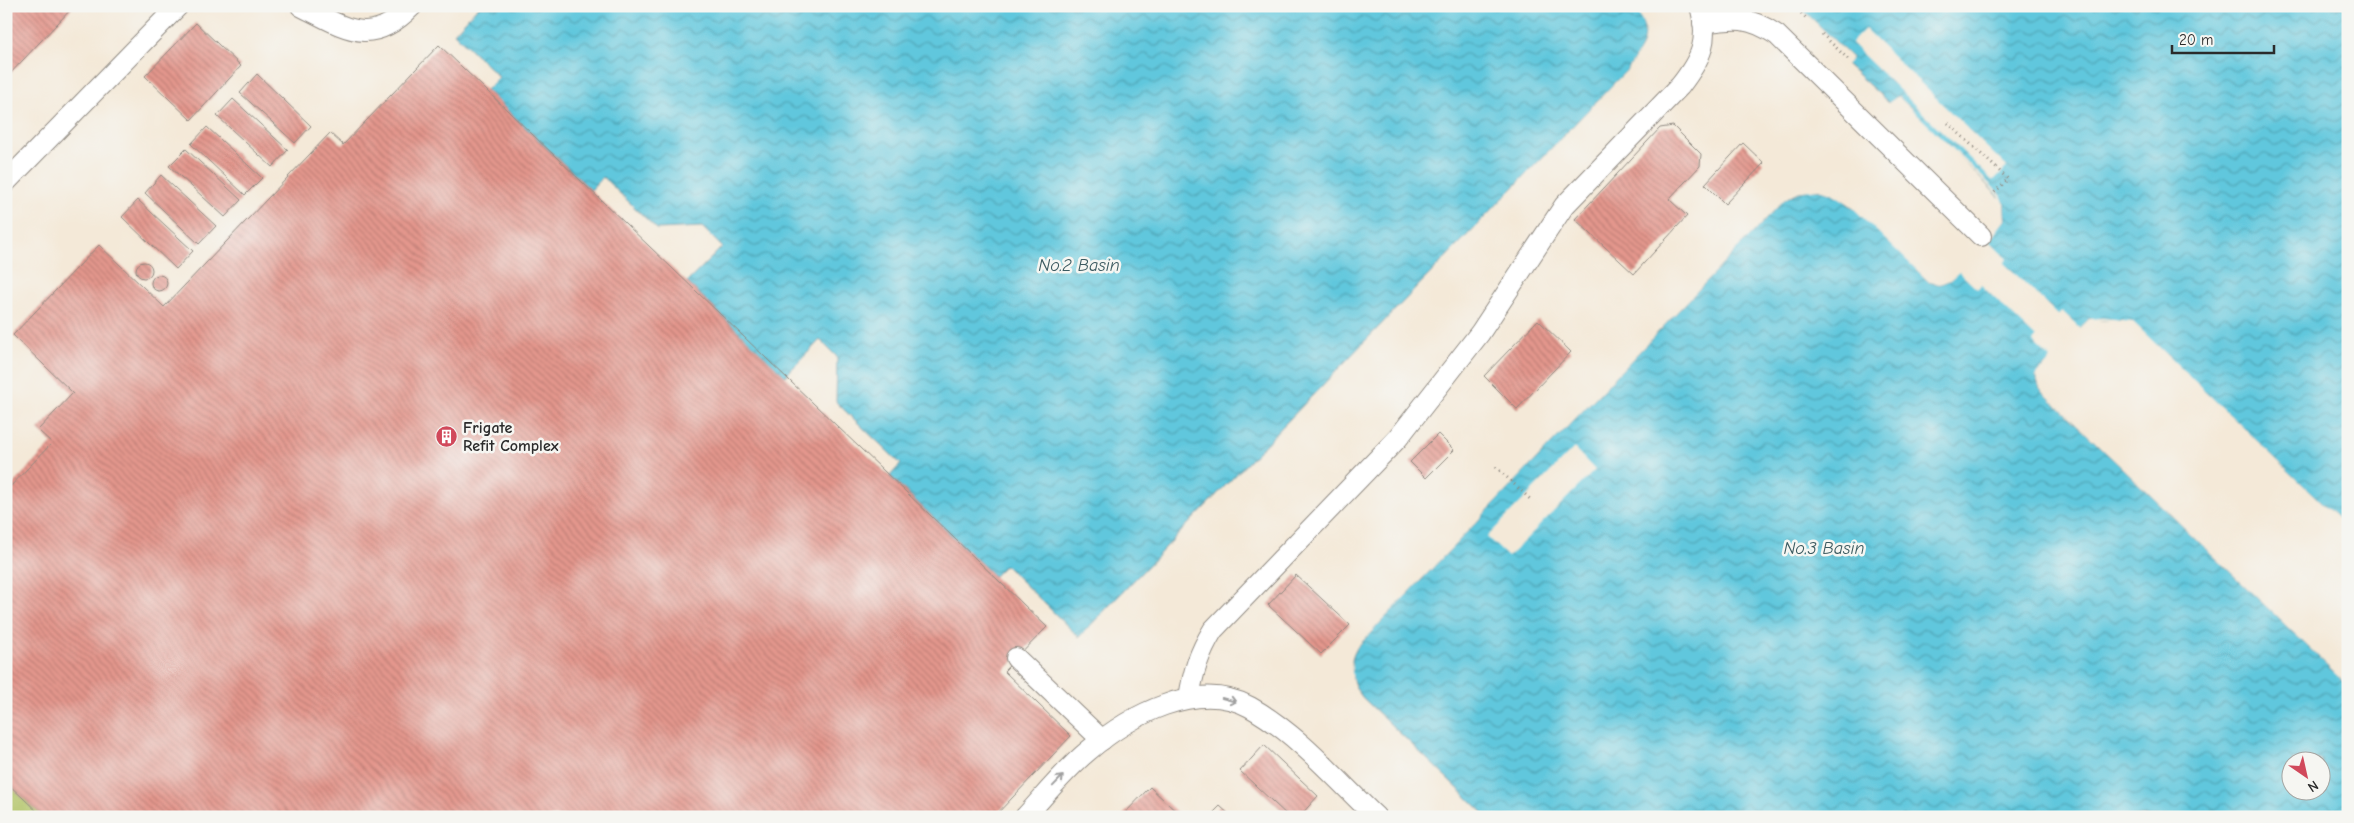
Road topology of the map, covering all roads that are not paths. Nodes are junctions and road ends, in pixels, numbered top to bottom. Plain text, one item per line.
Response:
1 (178, 6) edge
2 (301, 6) edge
3 (412, 6) edge
4 (1702, 15) edge
5 (6, 182) edge
6 (1981, 236) dead end
7 (1016, 658) dead end
8 (1189, 698) junction
9 (1102, 740) junction
10 (1025, 817) edge
11 (1376, 817) edge

1 - 5 lane
2 - 3 lane
4 - 6 lane
4 - 8 lane
7 - 9 lane
8 - 9 lane
8 -> 11 lane
10 -> 9 lane

